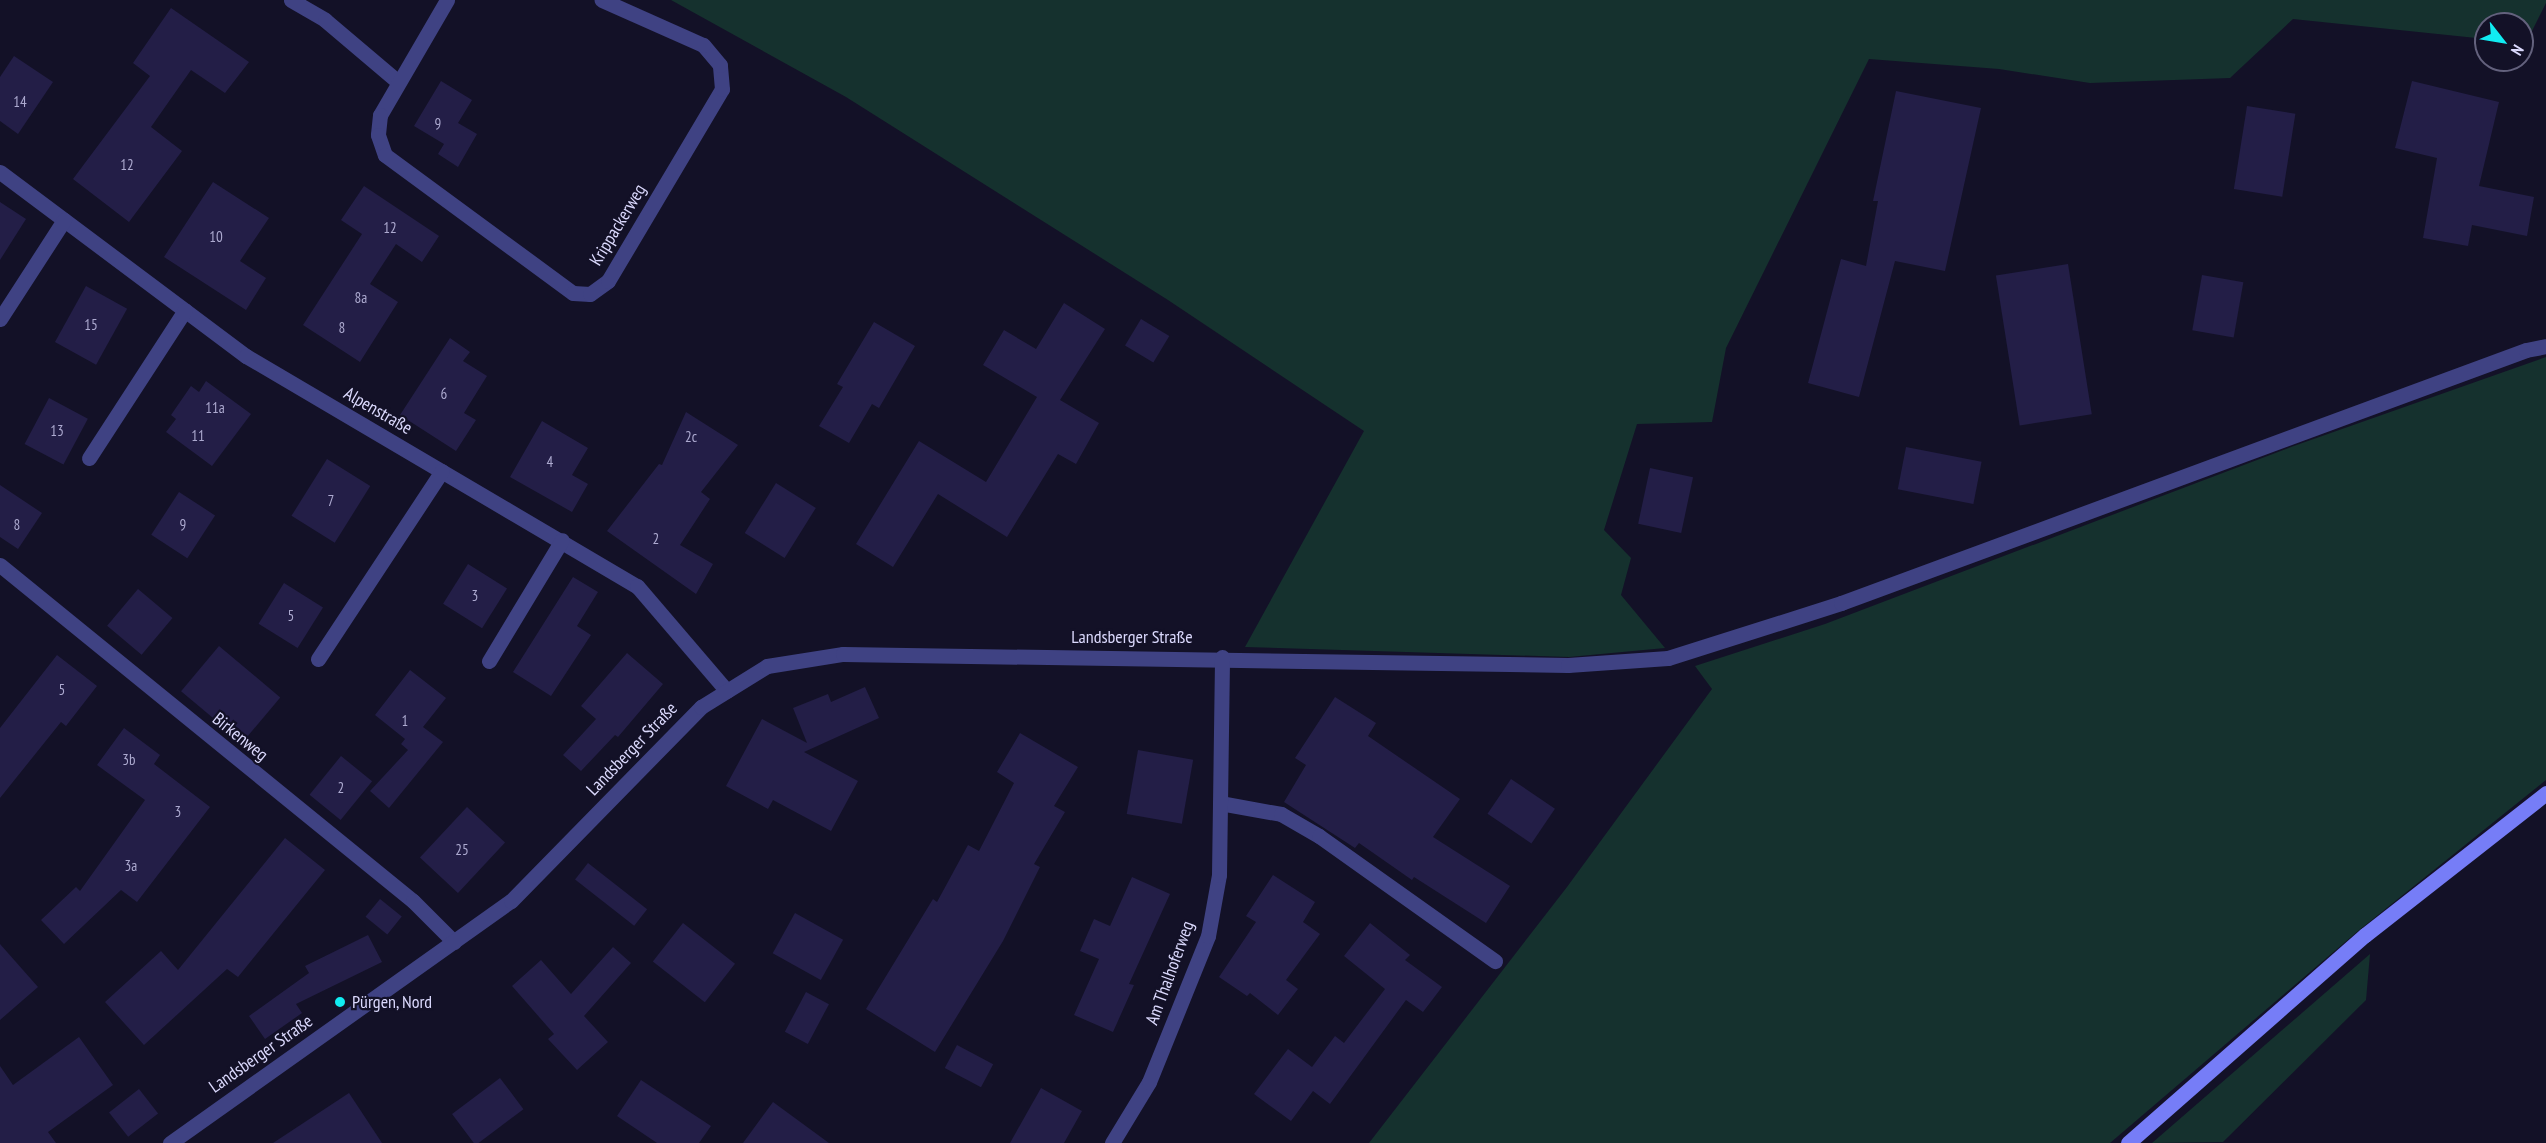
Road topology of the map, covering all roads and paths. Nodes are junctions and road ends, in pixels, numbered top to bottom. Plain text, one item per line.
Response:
1 (291, 0) edge
2 (447, 0) edge
3 (602, 0) edge
4 (398, 82) junction
5 (0, 172) edge
6 (64, 220) junction
7 (185, 310) junction
8 (0, 319) edge
9 (2546, 346) edge
10 (89, 458) dead end
11 (441, 471) junction
12 (562, 540) junction
13 (0, 565) edge
14 (1222, 657) junction
15 (318, 659) dead end
16 (489, 661) dead end
17 (727, 691) junction
18 (2546, 793) edge
19 (1220, 803) junction
20 (454, 942) junction
21 (1495, 961) dead end
22 (170, 1143) edge
23 (1112, 1143) edge
24 (2128, 1143) edge

1 - 4 street
2 - 4 street, Krippackerweg
3 - 4 street, Krippackerweg
5 - 6 street, Alpenstraße
6 - 7 street, Alpenstraße
6 - 8 street
7 - 10 street
7 - 11 street, Alpenstraße
9 - 14 street, Landsberger Straße
11 - 12 street, Alpenstraße
11 - 15 street
12 - 16 street
12 - 17 street, Alpenstraße
13 - 20 street, Birkenweg
14 - 17 street, Landsberger Straße
14 - 19 street, Am Thalhoferweg
17 - 20 street, Landsberger Straße
18 - 24 main road
19 - 21 street
19 - 23 street, Am Thalhoferweg
20 - 22 street, Landsberger Straße

